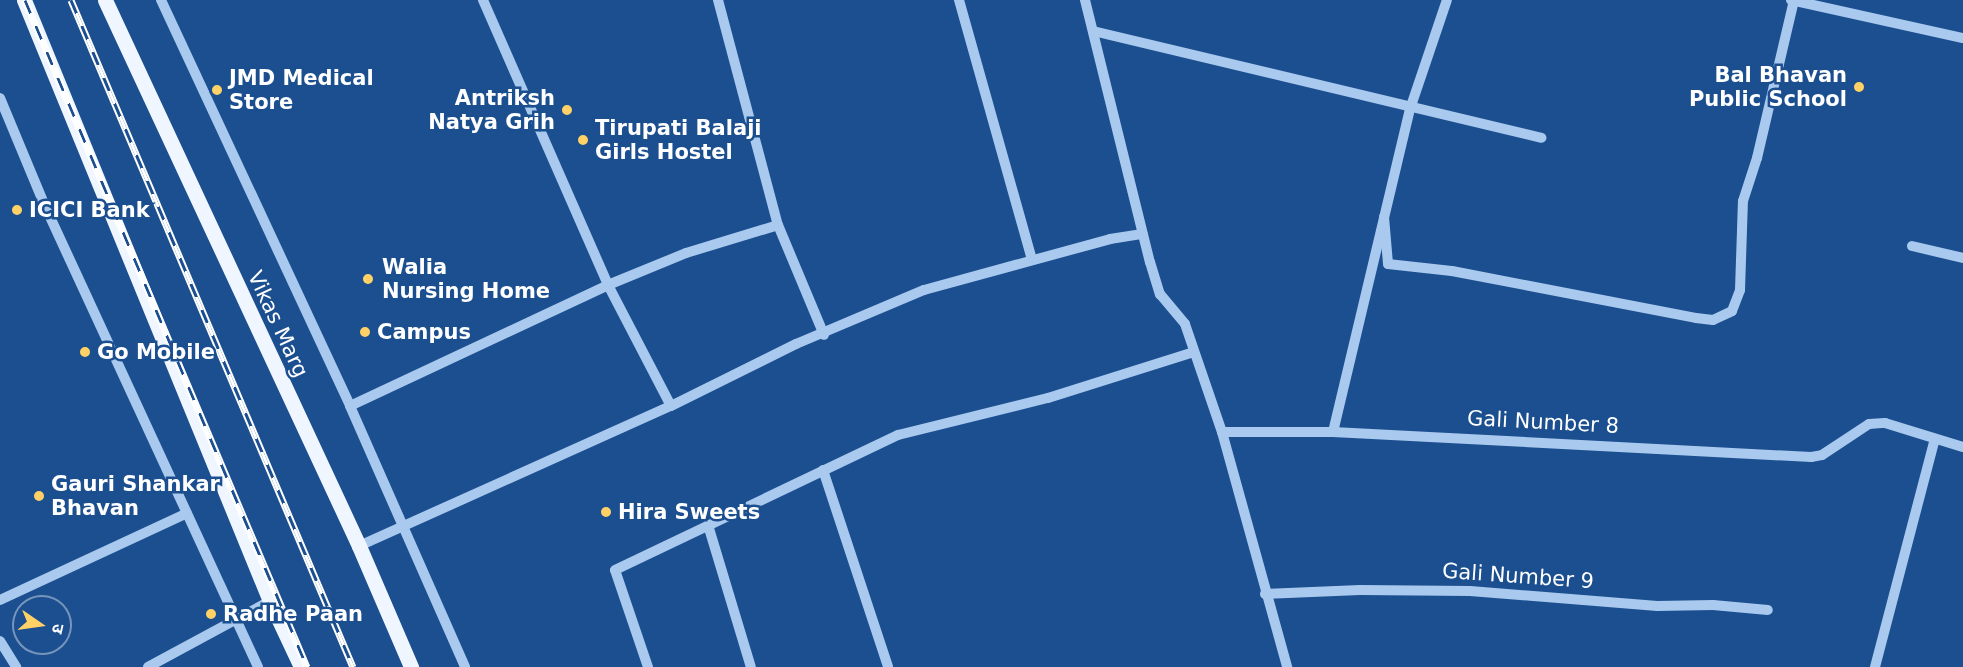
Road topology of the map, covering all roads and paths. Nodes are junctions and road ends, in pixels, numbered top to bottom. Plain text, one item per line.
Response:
1 (24, 0) edge
2 (105, 0) edge
3 (483, 0) edge
4 (718, 0) edge
5 (959, 0) edge
6 (1085, 0) edge
7 (1446, 0) edge
8 (1793, 0) edge
9 (166, 1) edge
10 (1093, 31) junction
11 (1963, 38) edge
12 (0, 98) edge
13 (1410, 109) junction
14 (1542, 138) dead end
15 (1384, 217) junction
16 (778, 225) junction
17 (1143, 234) junction
18 (1912, 246) dead end
19 (1963, 258) edge
20 (1032, 260) junction
21 (608, 285) junction
22 (824, 335) junction
23 (1194, 352) junction
24 (350, 406) junction
25 (671, 406) junction
26 (1222, 432) junction
27 (1334, 432) junction
28 (1935, 439) junction
29 (1963, 447) edge
30 (823, 470) junction
31 (187, 513) junction
32 (403, 524) junction
33 (708, 525) junction
34 (359, 546) junction
35 (1265, 594) junction
36 (0, 600) edge
37 (270, 601) junction
38 (1768, 610) dead end
39 (235, 618) junction
40 (0, 641) edge
41 (16, 667) edge
42 (148, 667) edge
43 (258, 667) edge
44 (301, 667) edge
45 (411, 667) edge
46 (465, 667) edge
47 (648, 667) edge
48 (751, 667) edge
49 (888, 667) edge
50 (1287, 667) edge
51 (1875, 667) edge

1 - 37 main road
2 - 34 main road, Vikas Marg
3 - 21 street
4 - 16 street
5 - 20 street
6 - 10 street
7 - 13 street
8 - 11 street
8 - 15 street
9 - 24 street
10 - 13 street
10 - 17 street
12 - 31 street
13 - 14 street
13 - 15 street
15 - 27 street
16 - 21 street
16 - 22 street
17 - 20 street
17 - 23 street
18 - 19 street
20 - 22 street
21 - 24 street
21 - 25 street
22 - 25 street
23 - 26 street
23 - 30 street
24 - 32 street
25 - 32 street
26 - 27 street, Gali Number 8
26 - 35 street
27 - 28 street, Gali Number 8
28 - 29 street, Gali Number 8
28 - 51 street
30 - 33 street
30 - 49 street
31 - 36 street
31 - 39 street
32 - 34 street
32 - 46 street
33 - 47 street
33 - 48 street
34 - 45 main road, Vikas Marg
35 - 38 street, Gali Number 9
35 - 50 street
37 - 39 street
37 - 44 main road
39 - 42 street
39 - 43 street
40 - 41 street

